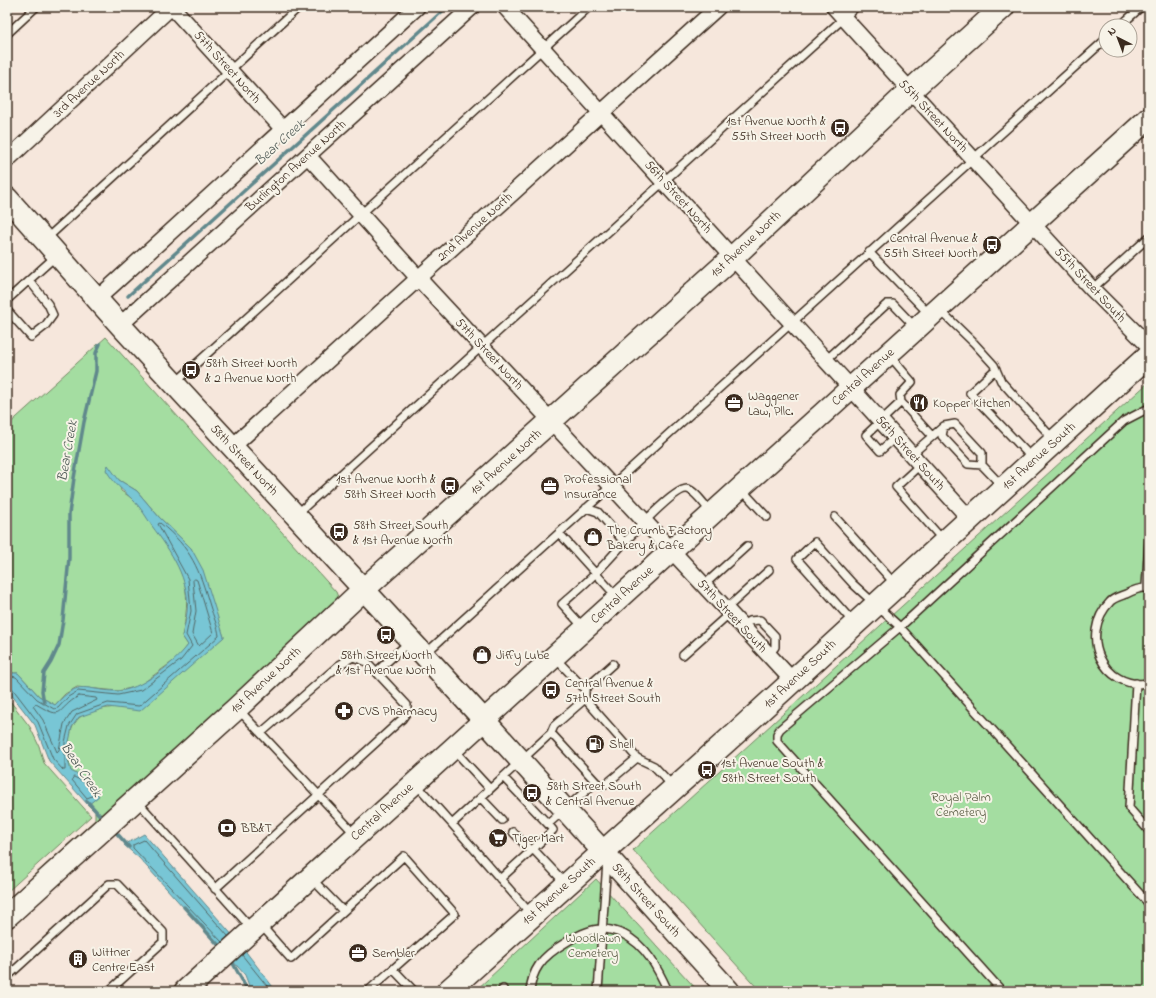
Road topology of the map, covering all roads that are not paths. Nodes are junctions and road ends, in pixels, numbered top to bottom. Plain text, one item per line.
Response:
1 (36, 7) edge
2 (171, 7) edge
3 (299, 7) edge
4 (417, 7) edge
5 (472, 7) edge
6 (505, 7) edge
7 (589, 7) edge
8 (718, 7) edge
9 (834, 7) edge
10 (856, 7) edge
11 (1003, 7) edge
12 (1141, 7) edge
13 (844, 18) junction
14 (1129, 18) edge
15 (7, 34) edge
16 (1098, 46) edge
17 (543, 49) junction
18 (230, 70) junction
19 (910, 91) junction
20 (602, 112) junction
21 (1149, 118) edge
22 (282, 128) junction
23 (308, 156) junction
24 (973, 159) junction
25 (7, 160) edge
26 (664, 182) junction
27 (7, 198) edge
28 (362, 215) junction
29 (1033, 223) junction
30 (1149, 237) edge
31 (51, 248) junction
32 (870, 252) junction
33 (732, 258) junction
34 (419, 279) junction
35 (29, 280) junction
36 (1092, 289) junction
37 (97, 299) junction
38 (7, 300) edge
39 (7, 310) edge
40 (928, 318) junction
41 (792, 323) junction
42 (120, 324) junction
43 (482, 346) junction
44 (1149, 346) edge
45 (888, 354) junction
46 (1149, 355) edge
47 (826, 360) junction
48 (995, 367) junction
49 (174, 384) junction
50 (851, 388) junction
51 (901, 402) junction
52 (1149, 408) edge
53 (881, 420) junction
54 (552, 422) junction
55 (944, 426) junction
56 (932, 436) junction
57 (896, 437) junction
58 (1055, 442) junction
59 (232, 447) junction
60 (916, 459) junction
61 (1034, 460) junction
62 (982, 465) junction
63 (611, 485) junction
64 (740, 488) junction
65 (1003, 488) junction
66 (586, 508) junction
67 (712, 514) junction
68 (296, 516) junction
69 (767, 517) dead end
70 (835, 518) dead end
71 (969, 518) junction
72 (645, 521) junction
73 (559, 533) junction
74 (1149, 540) edge
75 (944, 541) junction
76 (625, 543) junction
77 (747, 546) dead end
78 (672, 550) junction
79 (769, 570) dead end
80 (596, 573) junction
81 (704, 585) junction
82 (896, 586) junction
83 (1148, 588) edge
84 (364, 590) junction
85 (618, 598) junction
86 (875, 604) junction
87 (355, 610) dead end
88 (728, 611) junction
89 (854, 624) junction
90 (900, 627) junction
91 (584, 629) junction
92 (418, 648) junction
93 (309, 651) dead end
94 (683, 655) dead end
95 (554, 657) junction
96 (613, 664) dead end
97 (279, 669) junction
98 (376, 672) junction
99 (793, 681) junction
100 (1136, 683) junction
101 (1149, 683) edge
102 (584, 689) junction
103 (585, 699) junction
104 (237, 708) junction
105 (484, 720) junction
106 (551, 733) junction
107 (261, 734) junction
108 (452, 749) junction
109 (637, 758) junction
110 (520, 760) junction
111 (698, 766) junction
112 (503, 777) junction
113 (596, 782) junction
114 (669, 782) junction
115 (415, 783) junction
116 (661, 786) dead end
117 (490, 789) junction
118 (320, 796) junction
119 (481, 798) junction
120 (130, 806) junction
121 (565, 810) junction
122 (502, 820) dead end
123 (452, 824) junction
124 (548, 824) junction
125 (617, 829) dead end
126 (1149, 831) edge
127 (514, 832) dead end
128 (356, 836) junction
129 (532, 850) junction
130 (605, 854) junction
131 (311, 877) junction
132 (500, 879) junction
133 (566, 885) junction
134 (215, 889) junction
135 (1149, 904) edge
136 (343, 911) junction
137 (7, 916) edge
138 (532, 916) junction
139 (601, 929) junction
140 (251, 931) junction
141 (393, 969) junction
142 (7, 977) edge
143 (452, 990) edge
144 (108, 991) edge
145 (185, 991) edge
146 (368, 991) edge
147 (414, 991) edge
148 (530, 991) edge
149 (598, 991) edge
150 (668, 991) edge
151 (729, 991) edge
152 (1002, 991) edge

1 - 15 lane
2 - 18 street, 57th Street North
2 - 25 street, 3rd Avenue North
3 - 18 lane
4 - 22 street
5 - 23 street, Burlington Avenue North
6 - 17 street, 56th Street North
7 - 17 lane
8 - 20 street, 2nd Avenue North
9 - 13 street, 55th Street North
10 - 13 lane
11 - 19 main road, 1st Avenue North
12 - 14 lane
13 - 19 street, 55th Street North
13 - 26 lane
16 - 24 lane
17 - 20 street, 56th Street North
17 - 28 lane
18 - 22 street, 57th Street North
18 - 31 lane
19 - 24 street, 55th Street North
19 - 33 main road, 1st Avenue North
20 - 26 street, 56th Street North
20 - 34 street, 2nd Avenue North
21 - 29 main road, Central Avenue
22 - 37 street
23 - 28 street, 57th Street North
23 - 42 street, Burlington Avenue North
24 - 29 street, 55th Street North
24 - 32 lane
26 - 33 street, 56th Street North
26 - 43 lane
27 - 31 main road, 58th Street North
28 - 34 street, 57th Street North
28 - 49 lane
29 - 36 street, 55th Street South
29 - 40 main road, Central Avenue
30 - 36 lane
31 - 35 lane
31 - 37 main road, 58th Street North
32 - 40 lane
32 - 41 lane
33 - 41 street, 56th Street North
33 - 54 main road, 1st Avenue North
34 - 43 street, 57th Street North
34 - 59 street, 2nd Avenue North
35 - 38 lane
35 - 39 lane
36 - 44 street, 55th Street South
37 - 42 main road, 58th Street North
40 - 45 main road, Central Avenue
40 - 47 lane
40 - 48 lane
41 - 47 street, 56th Street North
41 - 63 lane
42 - 49 main road, 58th Street North
43 - 54 street, 57th Street North
43 - 68 lane
45 - 50 main road, Central Avenue
45 - 51 lane
46 - 58 main road, 1st Avenue South
47 - 50 street, 56th Street North
48 - 58 lane
48 - 61 lane
49 - 59 main road, 58th Street North
50 - 53 street, 56th Street South
50 - 64 main road, Central Avenue
51 - 53 lane
51 - 56 lane
52 - 90 lane
53 - 57 street, 56th Street South
53 - 57 lane
54 - 63 street, 57th Street North
54 - 84 main road, 1st Avenue North
55 - 56 lane
55 - 62 lane
55 - 62 lane
56 - 60 lane
57 - 60 street, 56th Street South
58 - 61 main road, 1st Avenue South
59 - 68 main road, 58th Street North
60 - 71 street, 56th Street South
60 - 75 lane
61 - 65 main road, 1st Avenue South
62 - 65 lane
63 - 66 lane
63 - 72 street, 57th Street North
64 - 67 main road, Central Avenue
64 - 69 lane
65 - 71 main road, 1st Avenue South
66 - 73 lane
66 - 76 lane
67 - 72 lane
67 - 78 main road, Central Avenue
68 - 84 main road, 58th Street North
70 - 82 lane
71 - 75 main road, 1st Avenue South
72 - 76 lane
72 - 78 street, 57th Street North
73 - 80 lane
73 - 92 lane
74 - 83 lane
75 - 82 main road, 1st Avenue South
76 - 80 lane
77 - 81 lane
78 - 81 street, 57th Street South
78 - 85 main road, Central Avenue
79 - 88 lane
80 - 85 lane
80 - 91 lane
81 - 88 street, 57th Street South
82 - 86 main road, 1st Avenue South
83 - 100 lane
84 - 87 lane
84 - 92 main road, 58th Street North
84 - 97 main road, 1st Avenue North
85 - 91 main road, Central Avenue
86 - 89 main road, 1st Avenue South
86 - 89 lane
86 - 90 lane
88 - 94 lane
88 - 99 street, 57th Street South
89 - 99 main road, 1st Avenue South
90 - 135 lane
90 - 152 lane
91 - 95 main road, Central Avenue
92 - 98 lane
92 - 105 main road, 58th Street North
93 - 97 lane
95 - 102 lane
95 - 105 main road, Central Avenue
96 - 102 lane
97 - 104 main road, 1st Avenue North
98 - 107 lane
98 - 118 lane
99 - 111 main road, 1st Avenue South
100 - 101 lane
100 - 126 lane
102 - 103 lane
103 - 106 lane
103 - 109 lane
104 - 107 lane
104 - 120 main road, 1st Avenue North
105 - 108 main road, Central Avenue
105 - 110 main road, 58th Street South
106 - 110 lane
106 - 113 lane
107 - 118 lane
108 - 115 main road, Central Avenue
108 - 117 lane
109 - 113 lane
109 - 114 lane
110 - 112 lane
110 - 121 main road, 58th Street South
111 - 114 lane
111 - 130 main road, 1st Avenue South
112 - 117 lane
112 - 124 lane
113 - 121 lane
114 - 116 lane
115 - 123 lane
115 - 128 main road, Central Avenue
117 - 119 lane
118 - 128 lane
118 - 134 lane
119 - 122 lane
119 - 123 lane
120 - 134 lane
120 - 137 main road, 1st Avenue North
121 - 124 lane
121 - 130 main road, 58th Street South
123 - 132 lane
124 - 129 lane
125 - 130 lane
127 - 129 lane
128 - 131 main road, Central Avenue
129 - 132 lane
129 - 133 lane
130 - 133 main road, 1st Avenue South
130 - 139 lane
130 - 151 main road, 58th Street South
131 - 136 lane
131 - 140 main road, Central Avenue
132 - 138 lane
133 - 138 main road, 1st Avenue South
134 - 140 lane
136 - 140 lane
136 - 141 lane
138 - 143 main road, 1st Avenue South
139 - 148 lane
139 - 149 lane
139 - 150 lane
140 - 145 main road, Central Avenue
141 - 146 lane
141 - 147 lane
142 - 144 lane

